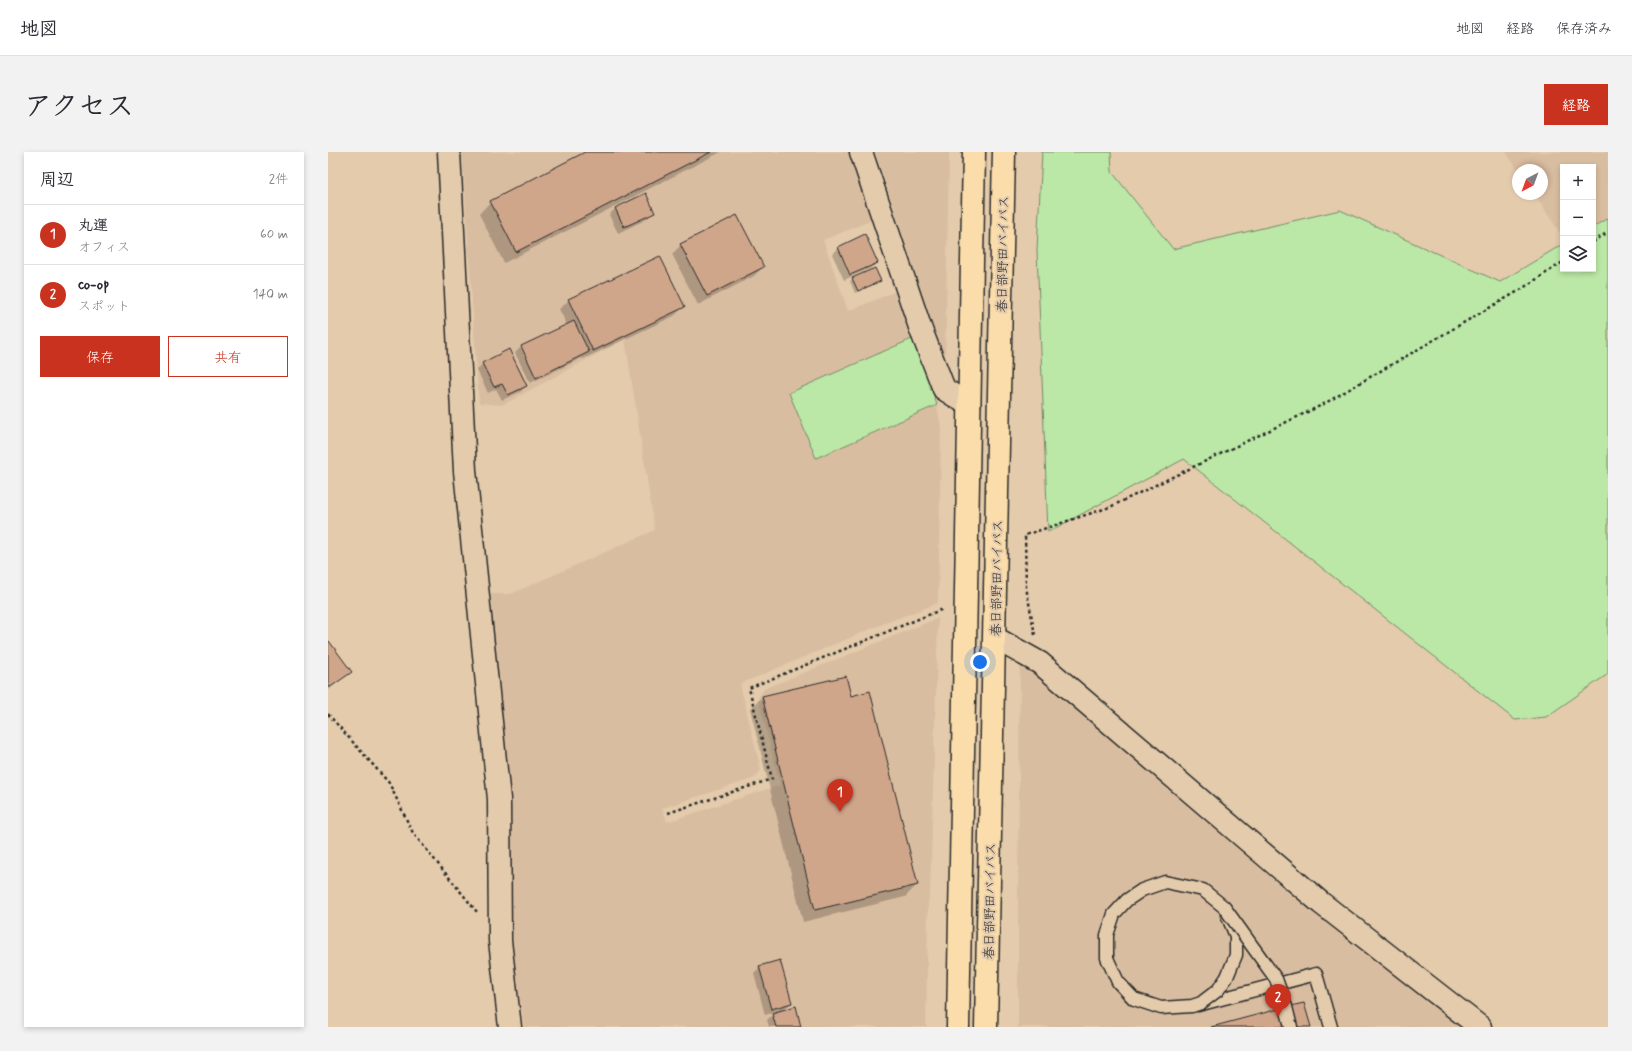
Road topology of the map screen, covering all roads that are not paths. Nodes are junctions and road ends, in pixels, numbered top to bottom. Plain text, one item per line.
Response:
1 (449, 152) edge
2 (861, 152) edge
3 (974, 152) edge
4 (1004, 152) edge
5 (969, 405) junction
6 (995, 638) junction
7 (1224, 907) junction
8 (988, 957) junction
9 (1192, 1006) junction
10 (510, 1027) edge
11 (958, 1027) edge
12 (986, 1027) edge
13 (1000, 1027) edge
14 (1291, 1027) edge
15 (1330, 1027) edge
16 (1480, 1027) edge

1 - 10 street
2 - 5 street
3 - 5 highway
4 - 6 highway, 春日部野田バイパス
5 - 11 highway
6 - 8 highway, 春日部野田バイパス
6 - 16 street
7 - 9 lane, bridge
7 - 9 lane, bridge
7 - 14 lane, bridge
8 - 12 highway, 春日部野田バイパス
8 - 13 highway
9 - 15 lane, bridge

